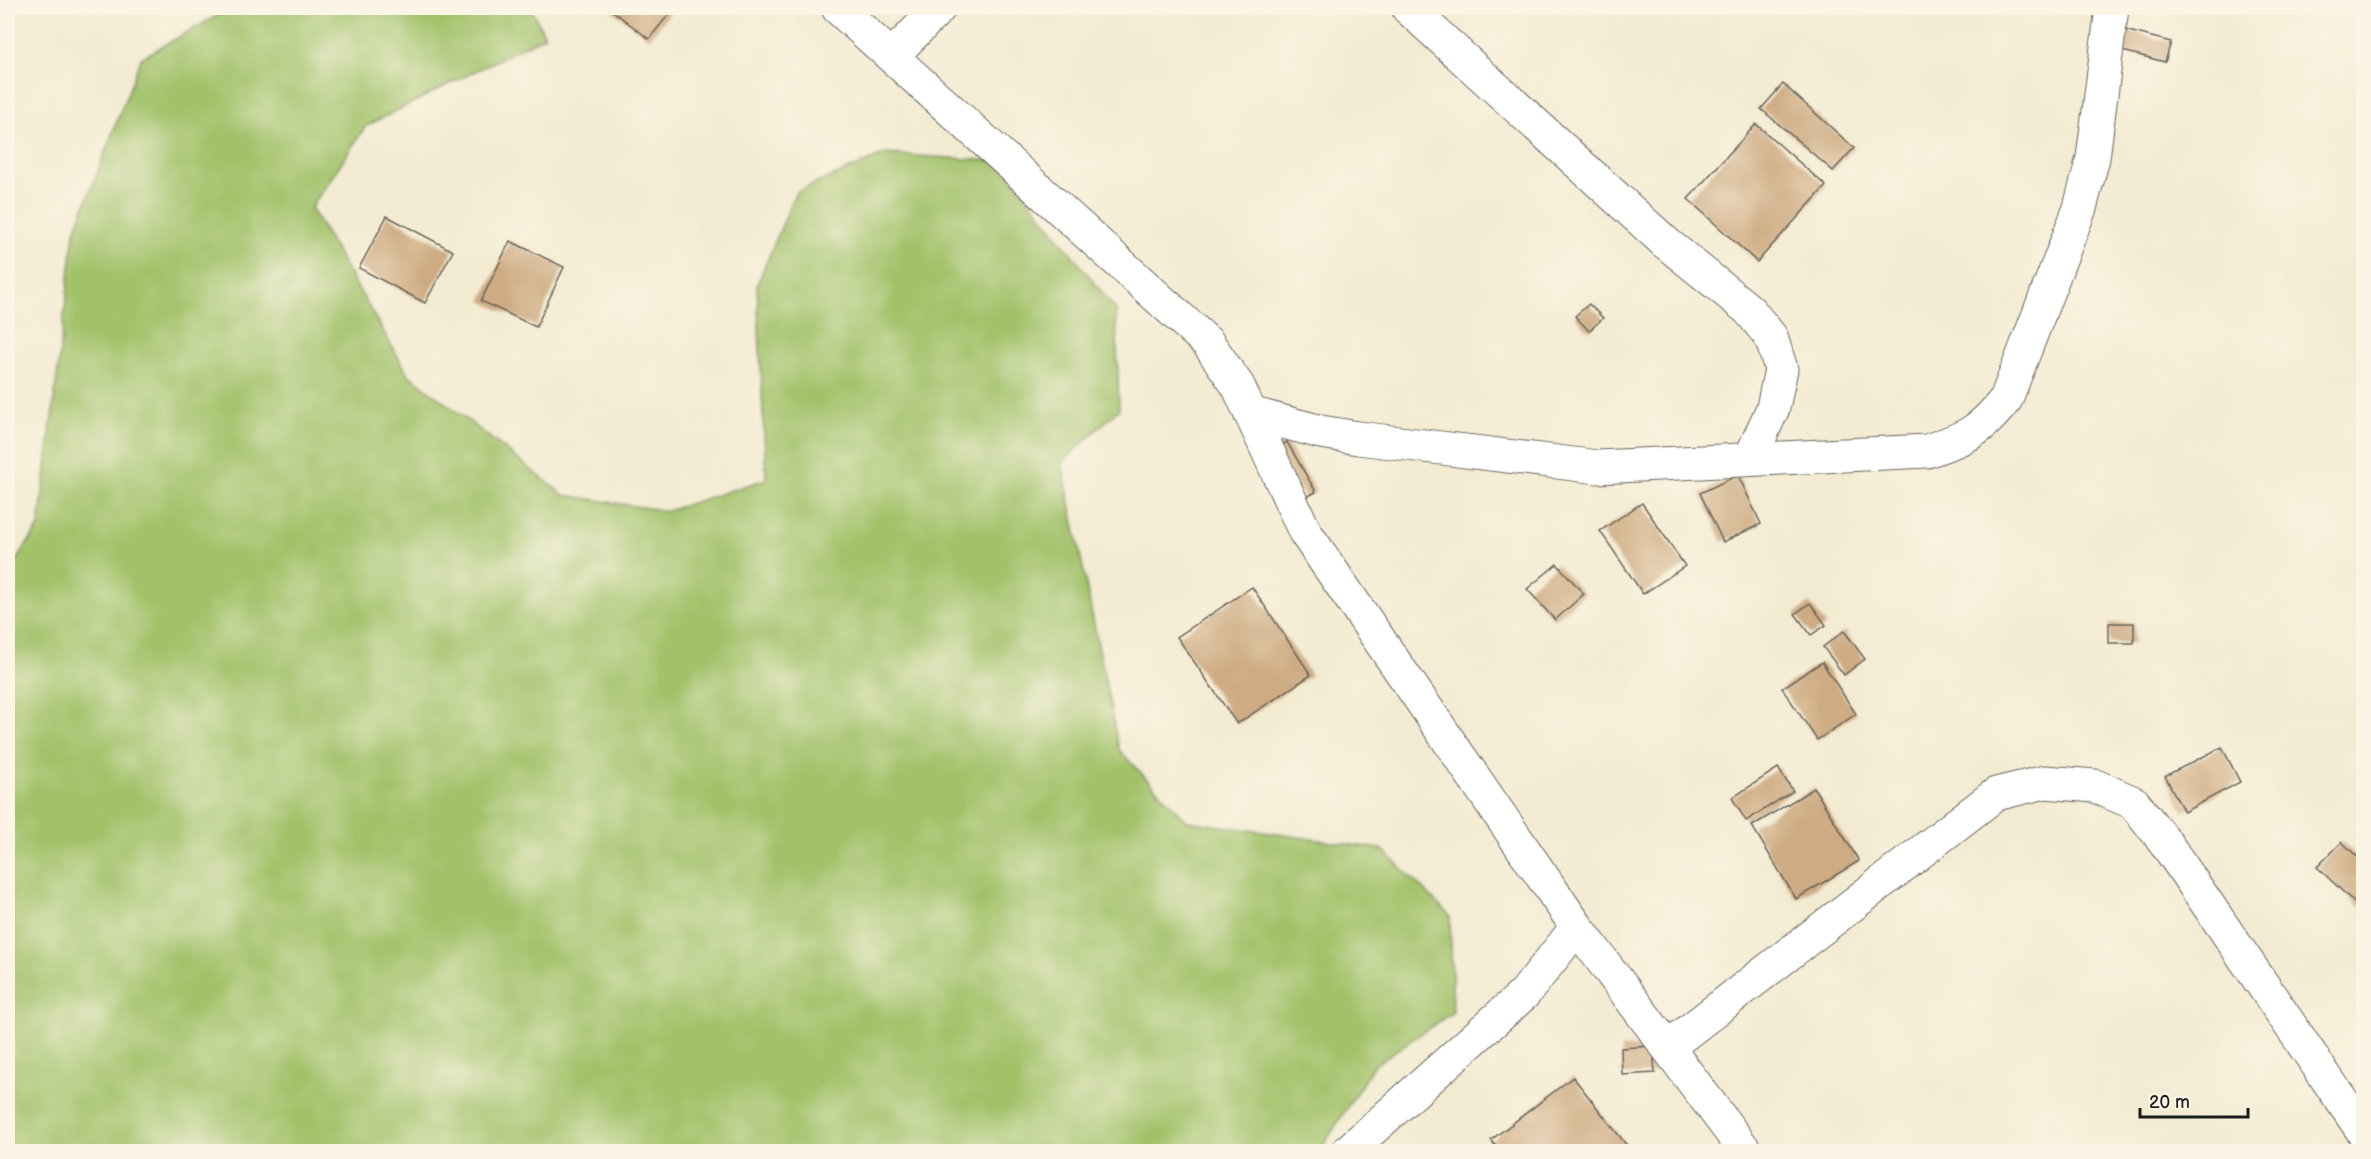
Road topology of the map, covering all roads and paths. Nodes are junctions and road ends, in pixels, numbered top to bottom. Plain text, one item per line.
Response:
1 (838, 8) edge
2 (939, 8) edge
3 (1408, 8) edge
4 (2112, 8) edge
5 (892, 56) junction
6 (1250, 413) junction
7 (1750, 459) junction
8 (1578, 927) junction
9 (1668, 1047) junction
10 (2364, 1132) edge
11 (1347, 1152) edge
12 (1746, 1152) edge

1 - 5 street
2 - 5 street
3 - 7 street
4 - 7 street
5 - 6 street
6 - 7 street
6 - 8 street
8 - 9 street
8 - 11 street
9 - 10 street
9 - 12 street

